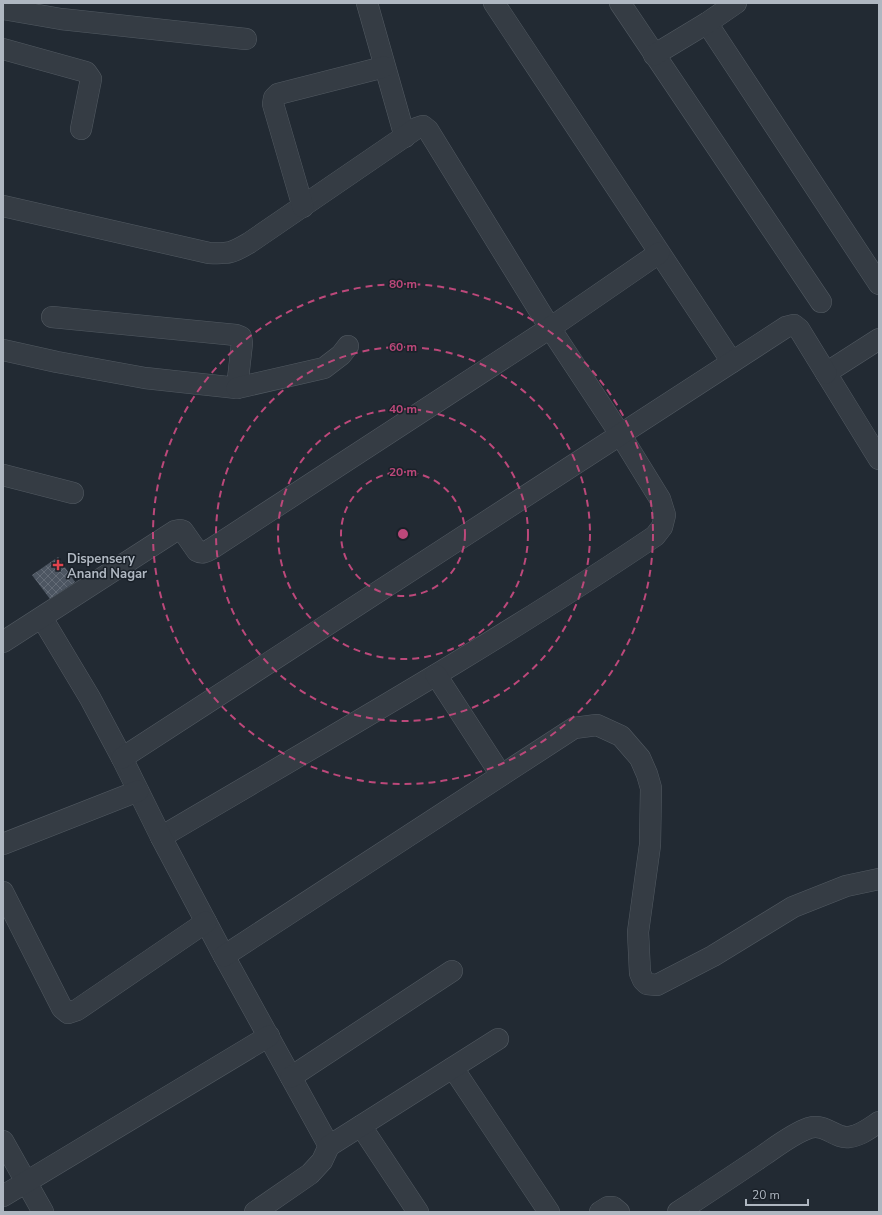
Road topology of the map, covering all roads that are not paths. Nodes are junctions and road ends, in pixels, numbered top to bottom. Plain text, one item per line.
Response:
1 (367, 3) edge
2 (494, 3) edge
3 (620, 3) edge
4 (736, 3) edge
5 (3, 9) edge
6 (707, 23) junction
7 (246, 40) dead end
8 (3, 49) edge
9 (654, 55) junction
10 (384, 67) junction
11 (81, 130) dead end
12 (405, 137) junction
13 (3, 206) edge
14 (303, 207) junction
15 (659, 253) junction
16 (879, 284) edge
17 (821, 302) dead end
18 (52, 318) dead end
19 (550, 328) junction
20 (879, 339) edge
21 (348, 346) dead end
22 (3, 350) edge
23 (732, 362) junction
24 (826, 373) junction
25 (237, 388) junction
26 (620, 434) junction
27 (879, 459) edge
28 (3, 475) edge
29 (73, 493) dead end
30 (42, 618) junction
31 (3, 642) edge
32 (436, 675) junction
33 (122, 758) junction
34 (501, 775) junction
35 (138, 791) junction
36 (161, 837) junction
37 (3, 844) edge
38 (879, 878) edge
39 (3, 892) edge
40 (206, 922) junction
41 (224, 956) junction
42 (452, 971) dead end
43 (269, 1036) junction
44 (498, 1039) dead end
45 (453, 1068) junction
46 (291, 1077) junction
47 (879, 1122) edge
48 (361, 1126) junction
49 (3, 1141) edge
50 (329, 1146) junction
51 (26, 1182) junction
52 (3, 1196) edge
53 (43, 1212) edge
54 (255, 1212) edge
55 (418, 1212) edge
56 (549, 1212) edge
57 (600, 1212) edge
58 (619, 1212) edge
59 (678, 1212) edge

1 - 10 street
2 - 15 street
3 - 9 street
4 - 6 street
5 - 7 street
6 - 9 street
6 - 16 street
8 - 11 street
9 - 17 street
10 - 12 street
10 - 14 street
12 - 14 street
12 - 19 street
13 - 14 street
15 - 19 street
15 - 23 street
18 - 25 street
19 - 26 street
19 - 30 street
20 - 24 street
21 - 25 street
22 - 25 street
23 - 24 street
23 - 26 street
24 - 27 street
26 - 32 street
26 - 33 street
28 - 29 street
30 - 31 street
30 - 33 street
32 - 34 street
32 - 36 street
33 - 35 street
34 - 38 street
34 - 41 street
35 - 36 street
35 - 37 street
36 - 40 street
39 - 40 street
40 - 41 street
41 - 43 street
42 - 46 street
43 - 46 street
43 - 51 street
44 - 45 street
45 - 48 street
45 - 56 street
46 - 50 street
47 - 59 street
48 - 50 street
48 - 55 street
49 - 51 street
50 - 54 street
51 - 52 street
51 - 53 street
57 - 58 street

